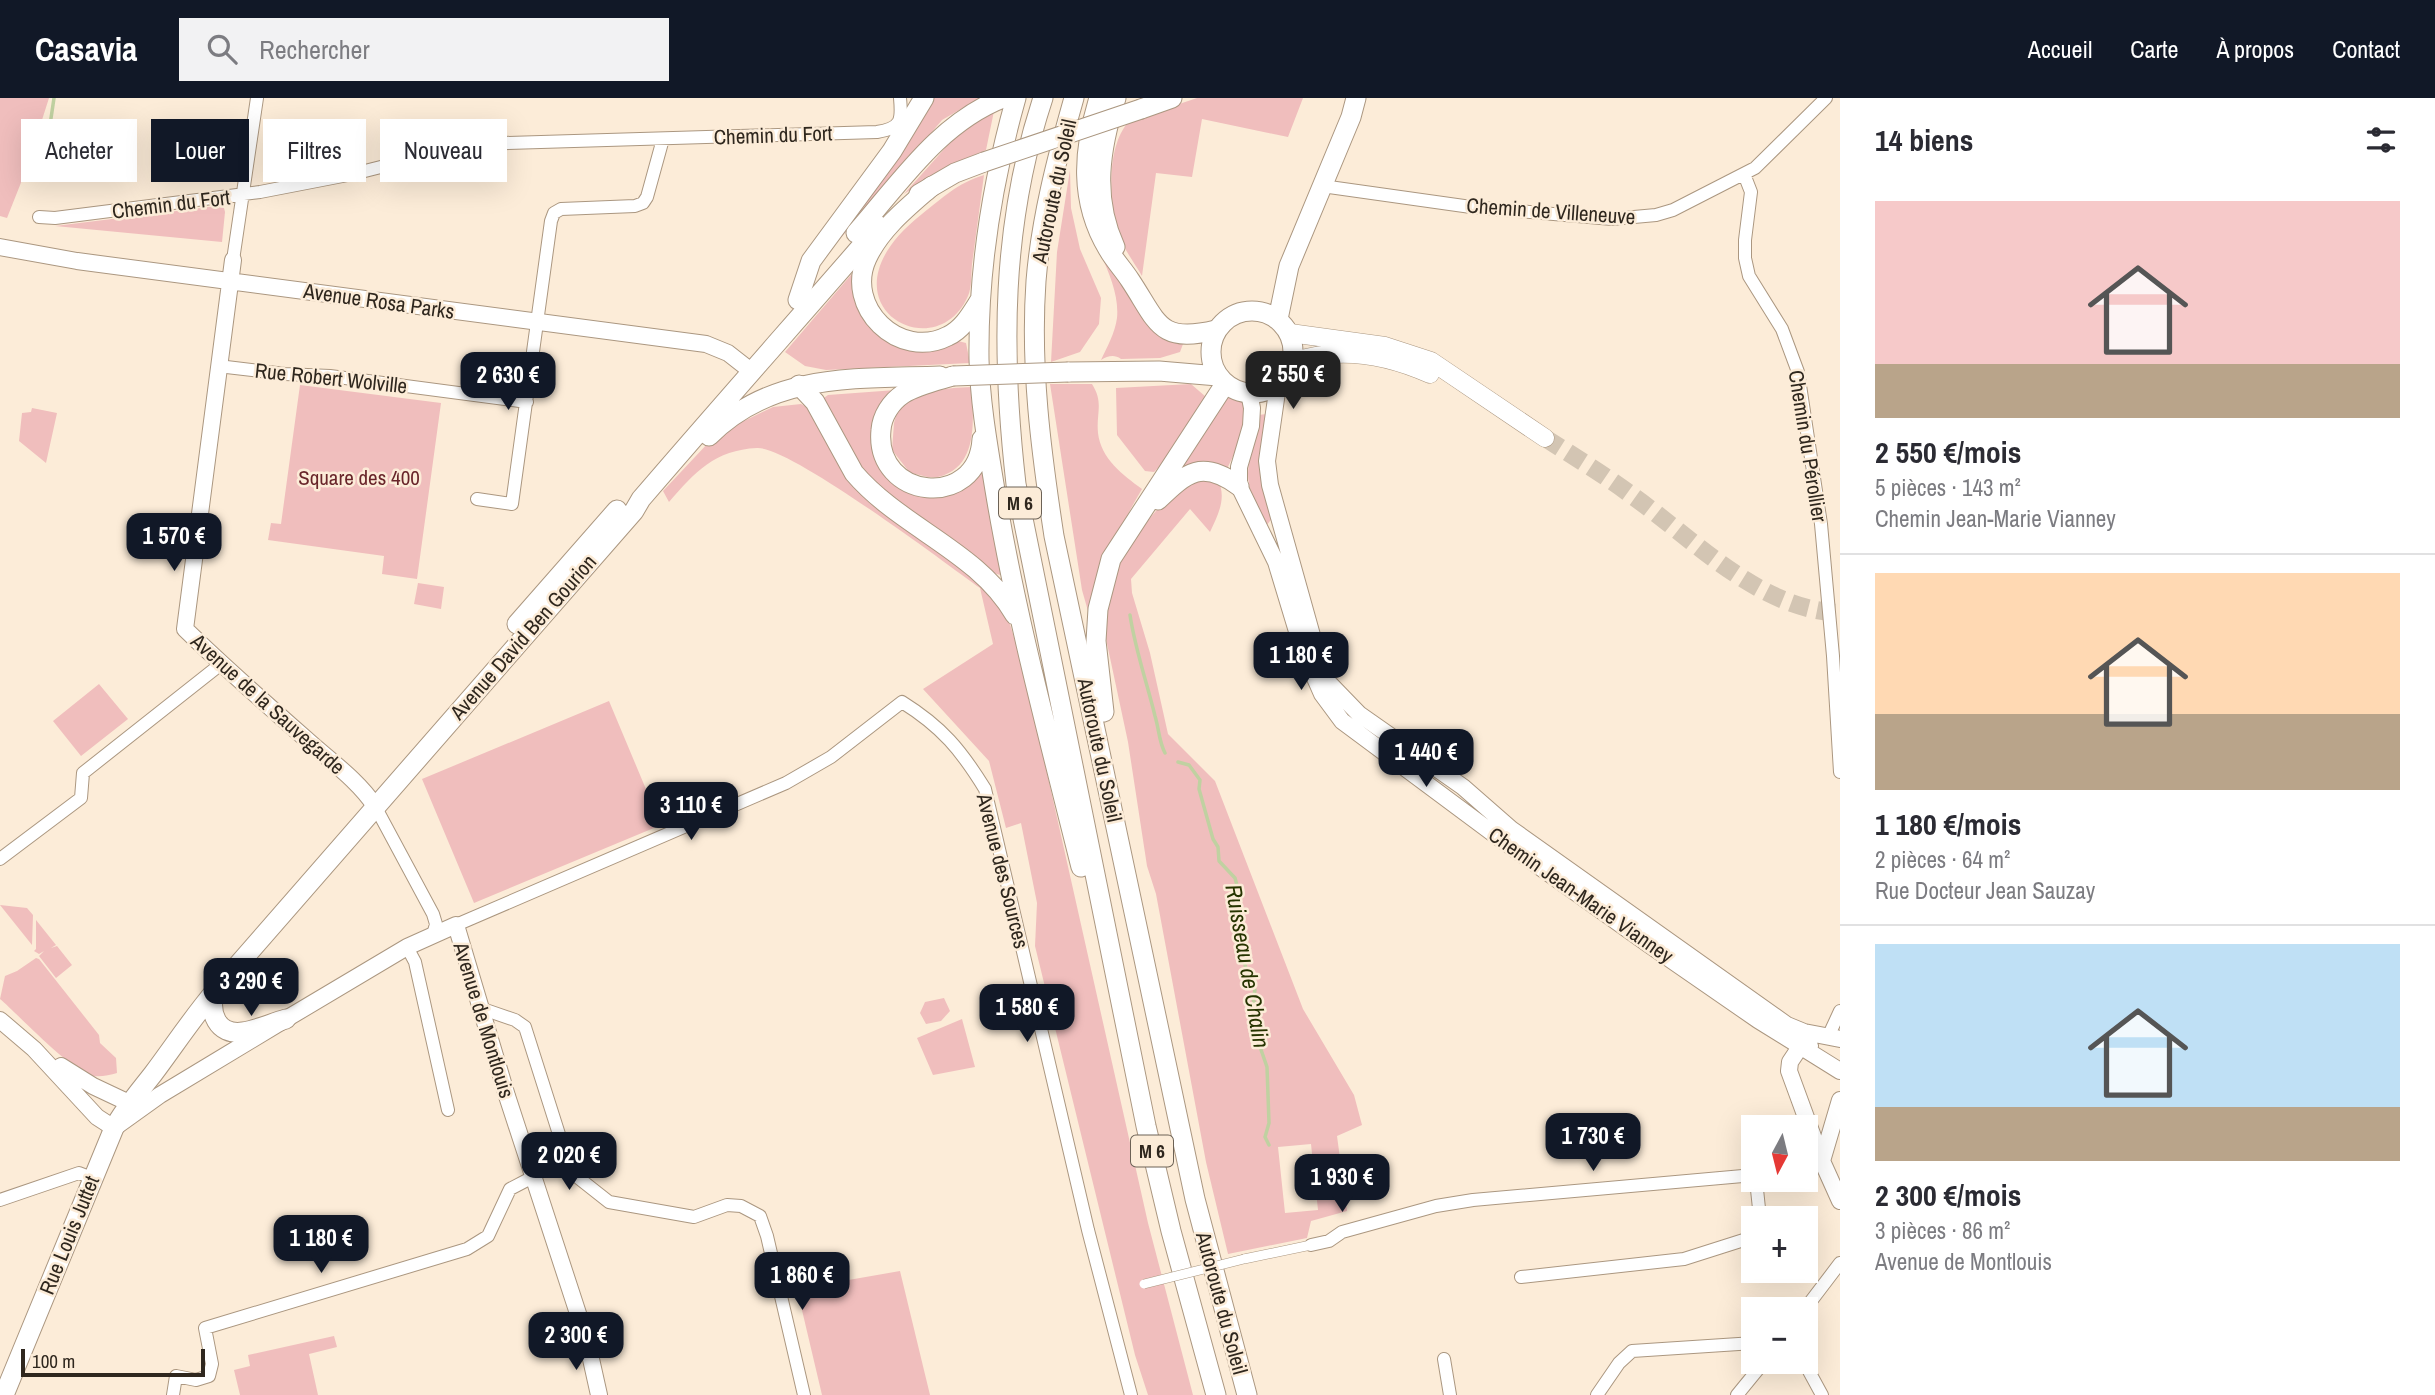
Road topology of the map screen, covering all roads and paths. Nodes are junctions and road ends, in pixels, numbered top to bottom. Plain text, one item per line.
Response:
1 (257, 98) edge
2 (900, 98) edge
3 (924, 98) edge
4 (1002, 98) edge
5 (1016, 98) edge
6 (1043, 98) edge
7 (1074, 98) edge
8 (1099, 98) edge
9 (1116, 98) edge
10 (1172, 98) edge
11 (1356, 98) edge
12 (1363, 98) edge
13 (1826, 98) edge
14 (1350, 117) junction
15 (663, 139) junction
16 (1744, 174) junction
17 (932, 186) junction
18 (1322, 186) junction
19 (242, 195) junction
20 (39, 217) dead end
21 (0, 247) edge
22 (233, 260) joint
23 (1130, 279) junction
24 (230, 281) junction
25 (799, 300) junction
26 (981, 300) junction
27 (1276, 321) junction
28 (538, 322) junction
29 (1216, 330) junction
30 (1293, 362) junction
31 (218, 366) junction
32 (747, 368) junction
33 (953, 376) junction
34 (1222, 380) junction
35 (799, 385) junction
36 (1278, 385) junction
37 (1249, 393) junction
38 (1487, 400) junction
39 (527, 402) junction
40 (984, 417) junction
41 (1545, 438) tunnel mouth
42 (1239, 486) junction
43 (477, 499) dead end
44 (634, 511) junction
45 (1136, 520) junction
46 (1022, 627) junction
47 (221, 664) junction
48 (1405, 767) junction
49 (1434, 768) junction
50 (1840, 772) edge
51 (372, 801) junction
52 (0, 859) edge
53 (1130, 892) junction
54 (1101, 904) junction
55 (456, 925) junction
56 (433, 935) junction
57 (407, 947) junction
58 (216, 990) junction
59 (480, 1008) junction
60 (1840, 1011) edge
61 (286, 1019) junction
62 (0, 1020) edge
63 (1834, 1038) edge
64 (1800, 1046) junction
65 (34, 1049) junction
66 (1840, 1071) edge
67 (160, 1095) junction
68 (1840, 1100) edge
69 (129, 1103) junction
70 (448, 1110) dead end
71 (114, 1128) junction
72 (1822, 1161) junction
73 (1818, 1163) edge
74 (533, 1177) junction
75 (92, 1178) junction
76 (1741, 1178) edge
77 (0, 1200) edge
78 (1840, 1200) edge
79 (1741, 1241) edge
80 (1311, 1245) joint
81 (1840, 1263) edge
82 (1521, 1277) dead end
83 (1144, 1284) dead end
84 (1814, 1297) edge
85 (1741, 1344) edge
86 (1444, 1359) dead end
87 (1754, 1374) edge
88 (1811, 1374) edge
89 (4, 1395) edge
90 (173, 1395) edge
91 (599, 1395) edge
92 (804, 1395) edge
93 (1131, 1395) edge
94 (1216, 1395) edge
95 (1248, 1395) edge
96 (1450, 1395) edge
97 (1597, 1395) edge
98 (1737, 1395) edge
99 (1822, 1395) edge

1 - 19 street
2 - 15 street, Chemin du Fort
3 - 25 main road
4 - 25 main road, Avenue David Ben Gourion
5 - 26 main road
6 - 54 main road, Autoroute du Soleil / M 6
7 - 53 main road, Autoroute du Soleil / M 6
8 - 23 main road
9 - 23 main road
10 - 17 main road, bridge
11 - 14 main road
12 - 14 main road
13 - 16 street, Chemin de Villeneuve
14 - 18 main road
15 - 19 street, Chemin du Fort
15 - 28 street
16 - 18 street, Chemin de Villeneuve
16 - 50 street, Chemin du Pérollier
17 - 26 main road
17 - 32 main road, Avenue David Ben Gourion
18 - 27 main road
19 - 20 street, Chemin du Fort
19 - 22 street
21 - 24 street, Avenue Rosa Parks
22 - 24 street, Avenue de la Sauvegarde
23 - 29 main road
24 - 28 street, Avenue Rosa Parks
24 - 31 street, Avenue de la Sauvegarde
25 - 32 main road, Avenue David Ben Gourion
26 - 40 main road
27 - 29 main road
27 - 30 main road
27 - 38 main road
28 - 32 street, Avenue Rosa Parks
28 - 39 street
29 - 34 main road
30 - 36 main road
30 - 38 main road
31 - 39 street, Rue Robert Wolville
31 - 47 street, Avenue de la Sauvegarde
32 - 44 main road, Avenue David Ben Gourion
32 - 51 main road, Avenue David Ben Gourion
33 - 34 main road, bridge
33 - 35 main road
33 - 40 main road
34 - 37 main road
34 - 45 main road
35 - 44 main road
35 - 46 main road
36 - 37 main road
36 - 49 street, Chemin Jean-Marie Vianney
37 - 42 street
38 - 41 main road
39 - 43 street
40 - 46 main road
42 - 45 main road
42 - 48 street, Chemin Jean-Marie Vianney
44 - 51 main road, Avenue David Ben Gourion
45 - 53 main road
46 - 54 main road
47 - 51 street, Avenue de la Sauvegarde
47 - 52 street
48 - 49 street
48 - 64 street, Chemin Jean-Marie Vianney
49 - 63 street, Chemin Jean-Marie Vianney
51 - 56 street
51 - 58 main road, Avenue David Ben Gourion
51 - 69 main road, Avenue David Ben Gourion
53 - 95 main road, Autoroute du Soleil / M 6
54 - 94 main road, Autoroute du Soleil / M 6
55 - 56 street
55 - 59 street, Avenue de Montlouis
55 - 93 street, Avenue des Sources
56 - 57 street
57 - 61 street
57 - 70 street
58 - 61 main road
58 - 69 main road, Avenue David Ben Gourion
59 - 74 street, Avenue de Montlouis
59 - 92 street
60 - 63 street
61 - 67 street
62 - 65 street
63 - 64 street
64 - 66 street, Chemin Jean-Marie Vianney
64 - 72 street
65 - 69 street
65 - 71 street
67 - 69 street
67 - 71 street
68 - 72 street
69 - 71 main road, Avenue David Ben Gourion
71 - 75 main road, Rue Louis Juttet
72 - 73 street
72 - 78 street
74 - 90 street
74 - 91 street, Avenue de Montlouis
75 - 77 street
75 - 89 main road, Rue Louis Juttet
76 - 80 street
79 - 82 street
80 - 83 street, bridge
81 - 84 street
85 - 97 street
86 - 96 street
87 - 98 street
88 - 99 street

